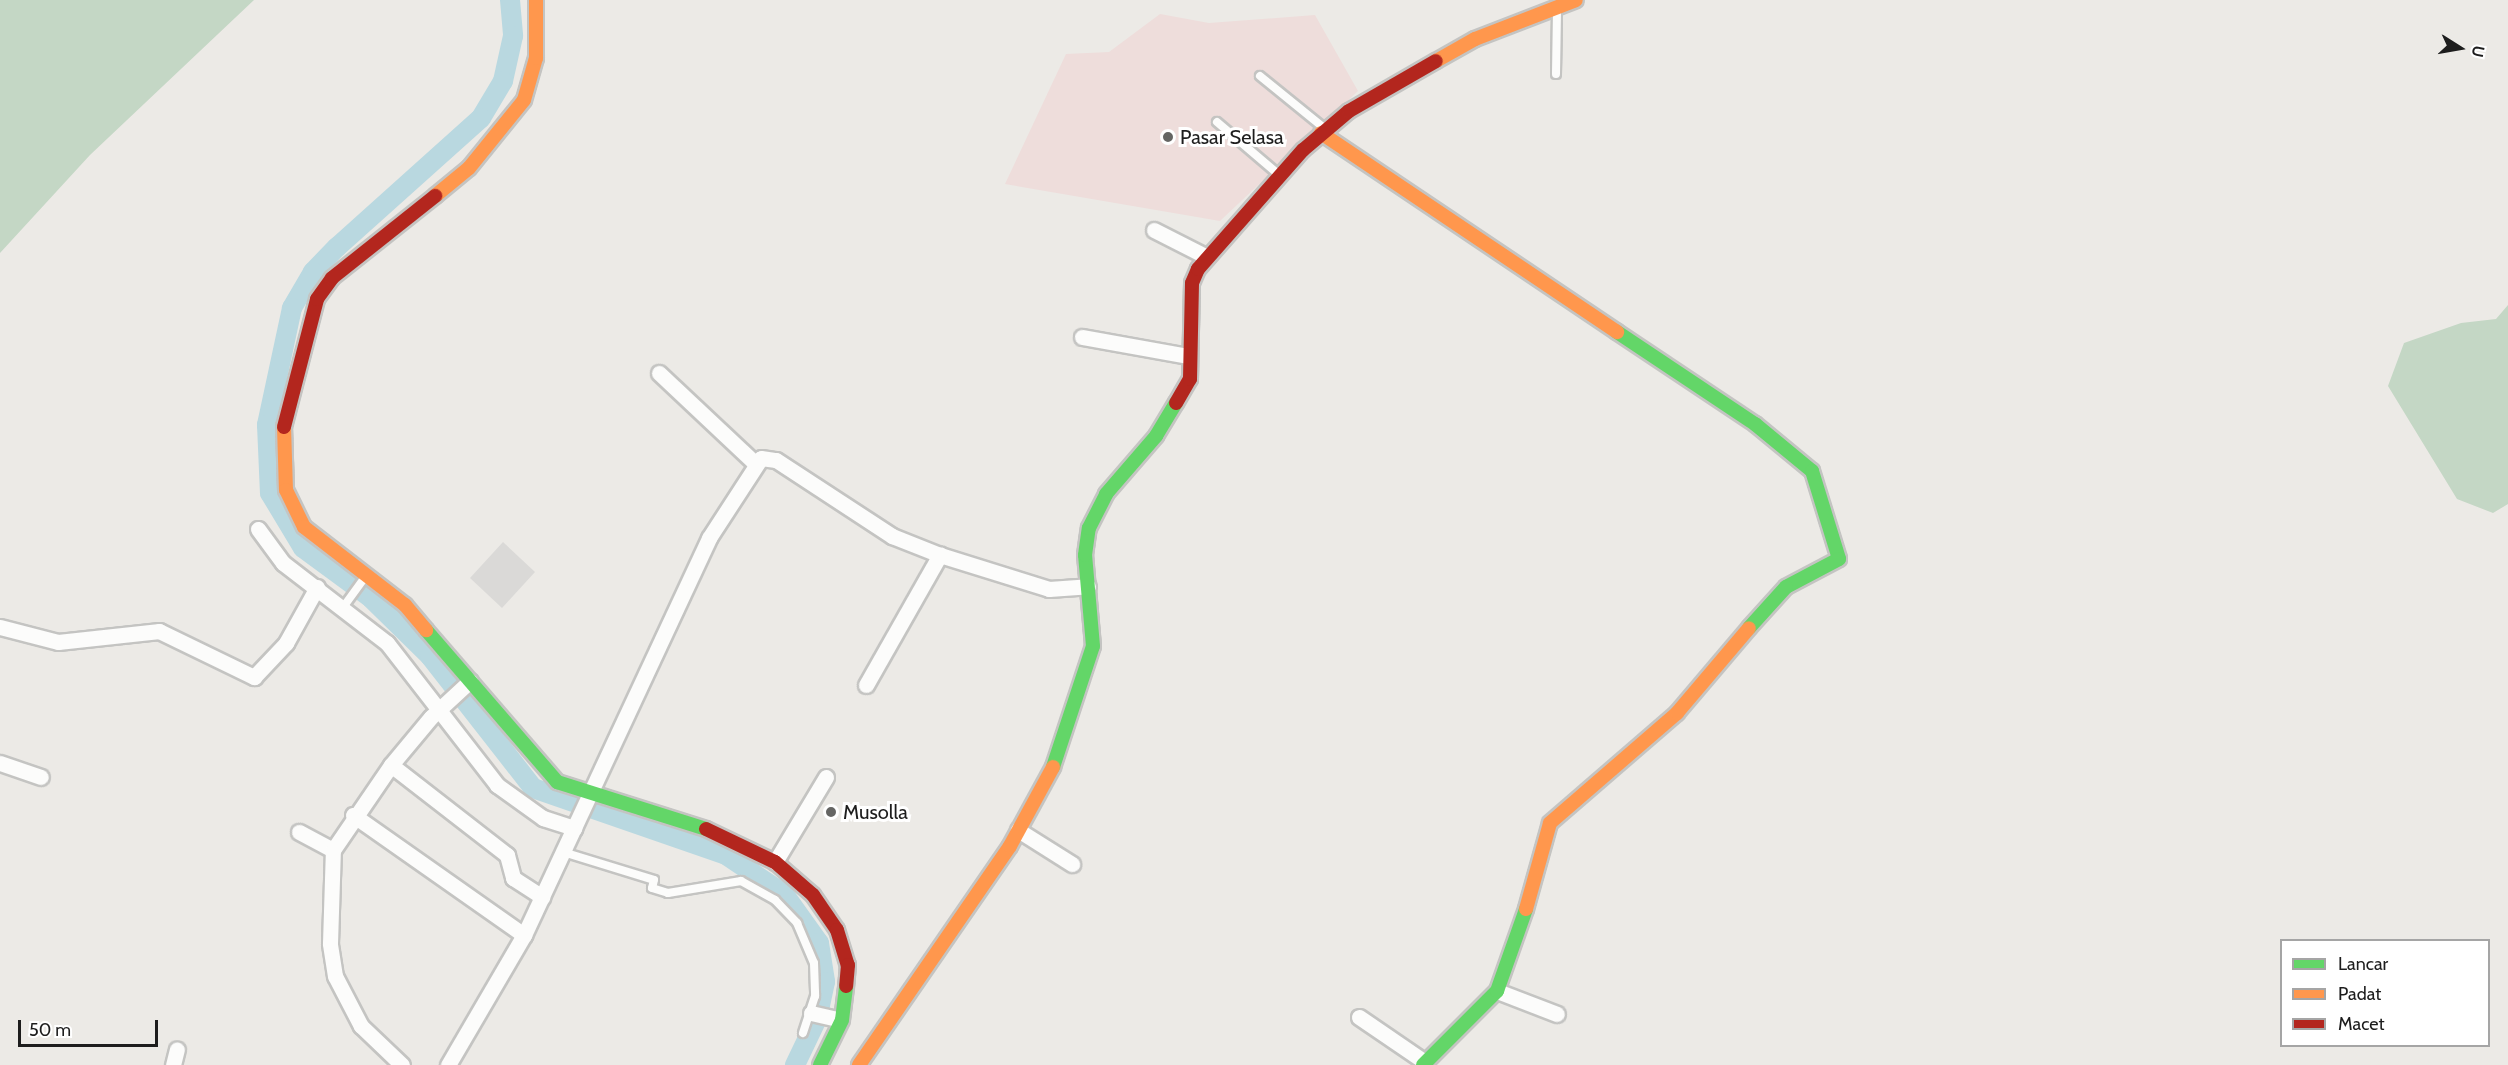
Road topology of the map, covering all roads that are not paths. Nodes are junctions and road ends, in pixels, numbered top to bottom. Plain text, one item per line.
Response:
1 (537, 0) edge
2 (1576, 0) edge
3 (1557, 8) junction
4 (1556, 74) dead end
5 (1260, 76) dead end
6 (1217, 122) dead end
7 (1323, 131) junction
8 (1280, 175) junction
9 (1154, 230) dead end
10 (1207, 257) junction
11 (1082, 337) dead end
12 (1188, 356) junction
13 (659, 373) dead end
14 (756, 464) junction
15 (258, 529) dead end
16 (940, 555) junction
17 (364, 579) junction
18 (1088, 586) junction
19 (317, 587) junction
20 (347, 603) junction
21 (0, 627) edge
22 (468, 683) junction
23 (866, 685) dead end
24 (445, 704) junction
25 (0, 763) edge
26 (391, 765) junction
27 (41, 777) dead end
28 (826, 777) dead end
29 (586, 798) junction
30 (353, 815) junction
31 (575, 826) junction
32 (1018, 830) junction
33 (300, 832) dead end
34 (333, 850) junction
35 (563, 852) junction
36 (775, 862) junction
37 (1072, 864) dead end
38 (542, 897) junction
39 (524, 935) junction
40 (1497, 992) junction
41 (813, 1014) junction
42 (1557, 1014) dead end
43 (1359, 1017) dead end
44 (840, 1019) junction
45 (803, 1033) dead end
46 (177, 1049) dead end
47 (1424, 1064) edge
48 (173, 1065) edge
49 (402, 1065) edge
50 (448, 1065) edge
51 (820, 1065) edge
52 (859, 1065) edge

1 - 17 street
2 - 3 street
3 - 4 lane
3 - 7 street
5 - 7 lane
6 - 8 lane
7 - 8 street
7 - 40 street
8 - 10 street
9 - 10 street
10 - 12 street
11 - 12 street
12 - 18 street
13 - 14 street
14 - 16 street
14 - 29 street
15 - 19 street
16 - 18 street
16 - 23 street
17 - 20 lane
17 - 22 street
18 - 32 street
19 - 20 street
19 - 21 street
20 - 24 street
22 - 24 street
22 - 29 street
24 - 26 street
24 - 31 street
25 - 27 street
26 - 30 street
26 - 38 street
28 - 36 street
29 - 31 street
29 - 36 street
30 - 34 street
30 - 39 street
31 - 35 street
32 - 37 street
32 - 52 street
33 - 34 street
34 - 49 street
35 - 38 street
35 - 41 lane
36 - 44 street
38 - 39 street
39 - 50 street
40 - 42 street
40 - 47 street
41 - 44 street
41 - 45 lane
43 - 47 street
44 - 51 street
46 - 48 street

